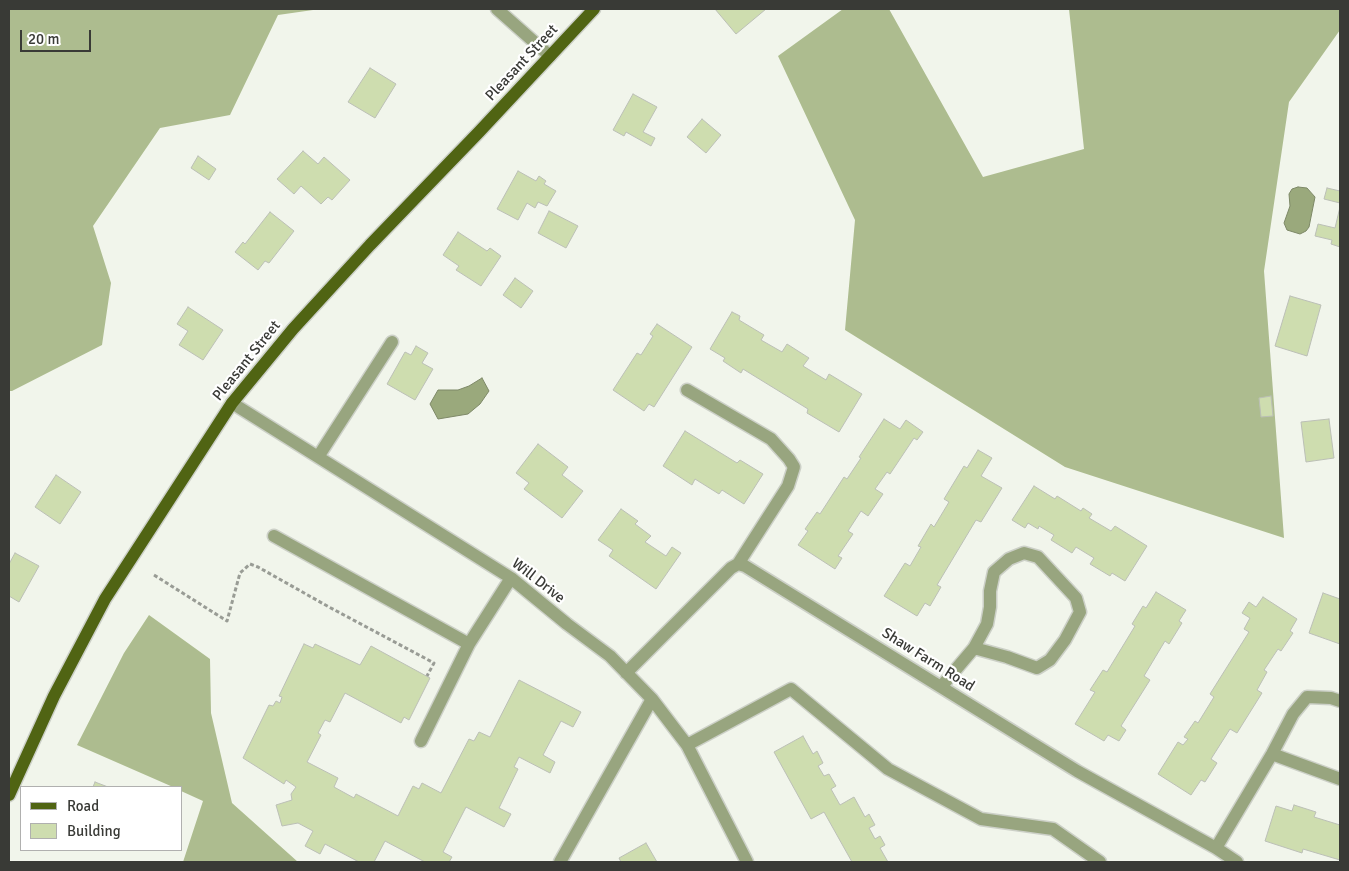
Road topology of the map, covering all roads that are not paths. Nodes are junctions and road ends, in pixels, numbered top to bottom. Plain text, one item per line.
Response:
1 (497, 9) edge
2 (594, 9) edge
3 (550, 56) junction
4 (392, 342) dead end
5 (687, 390) dead end
6 (232, 403) junction
7 (318, 457) junction
8 (274, 536) dead end
9 (738, 564) junction
10 (511, 578) junction
11 (468, 644) junction
12 (974, 648) junction
13 (626, 673) junction
14 (941, 687) junction
15 (652, 699) junction
16 (1340, 701) edge
17 (421, 741) dead end
18 (687, 744) junction
19 (1272, 754) junction
20 (1340, 778) edge
21 (9, 795) edge
22 (1216, 848) junction
23 (560, 862) edge
24 (747, 862) edge
25 (1100, 862) edge
26 (1236, 862) edge

1 - 3 street
2 - 3 main road, Pleasant Street
3 - 6 main road, Pleasant Street
4 - 7 street
5 - 9 street
6 - 7 street, Will Drive
6 - 21 main road, Pleasant Street
7 - 10 street, Will Drive
8 - 11 street
9 - 13 street
9 - 14 street, Shaw Farm Road
10 - 11 street
10 - 13 street, Will Drive
11 - 17 street
12 - 12 street
12 - 14 street
13 - 15 street, Will Drive
14 - 22 street, Shaw Farm Road
15 - 18 street, Will Drive
15 - 23 street
16 - 19 street
18 - 24 street, Will Drive
18 - 25 street
19 - 20 street
19 - 22 street
22 - 26 street, Shaw Farm Road

